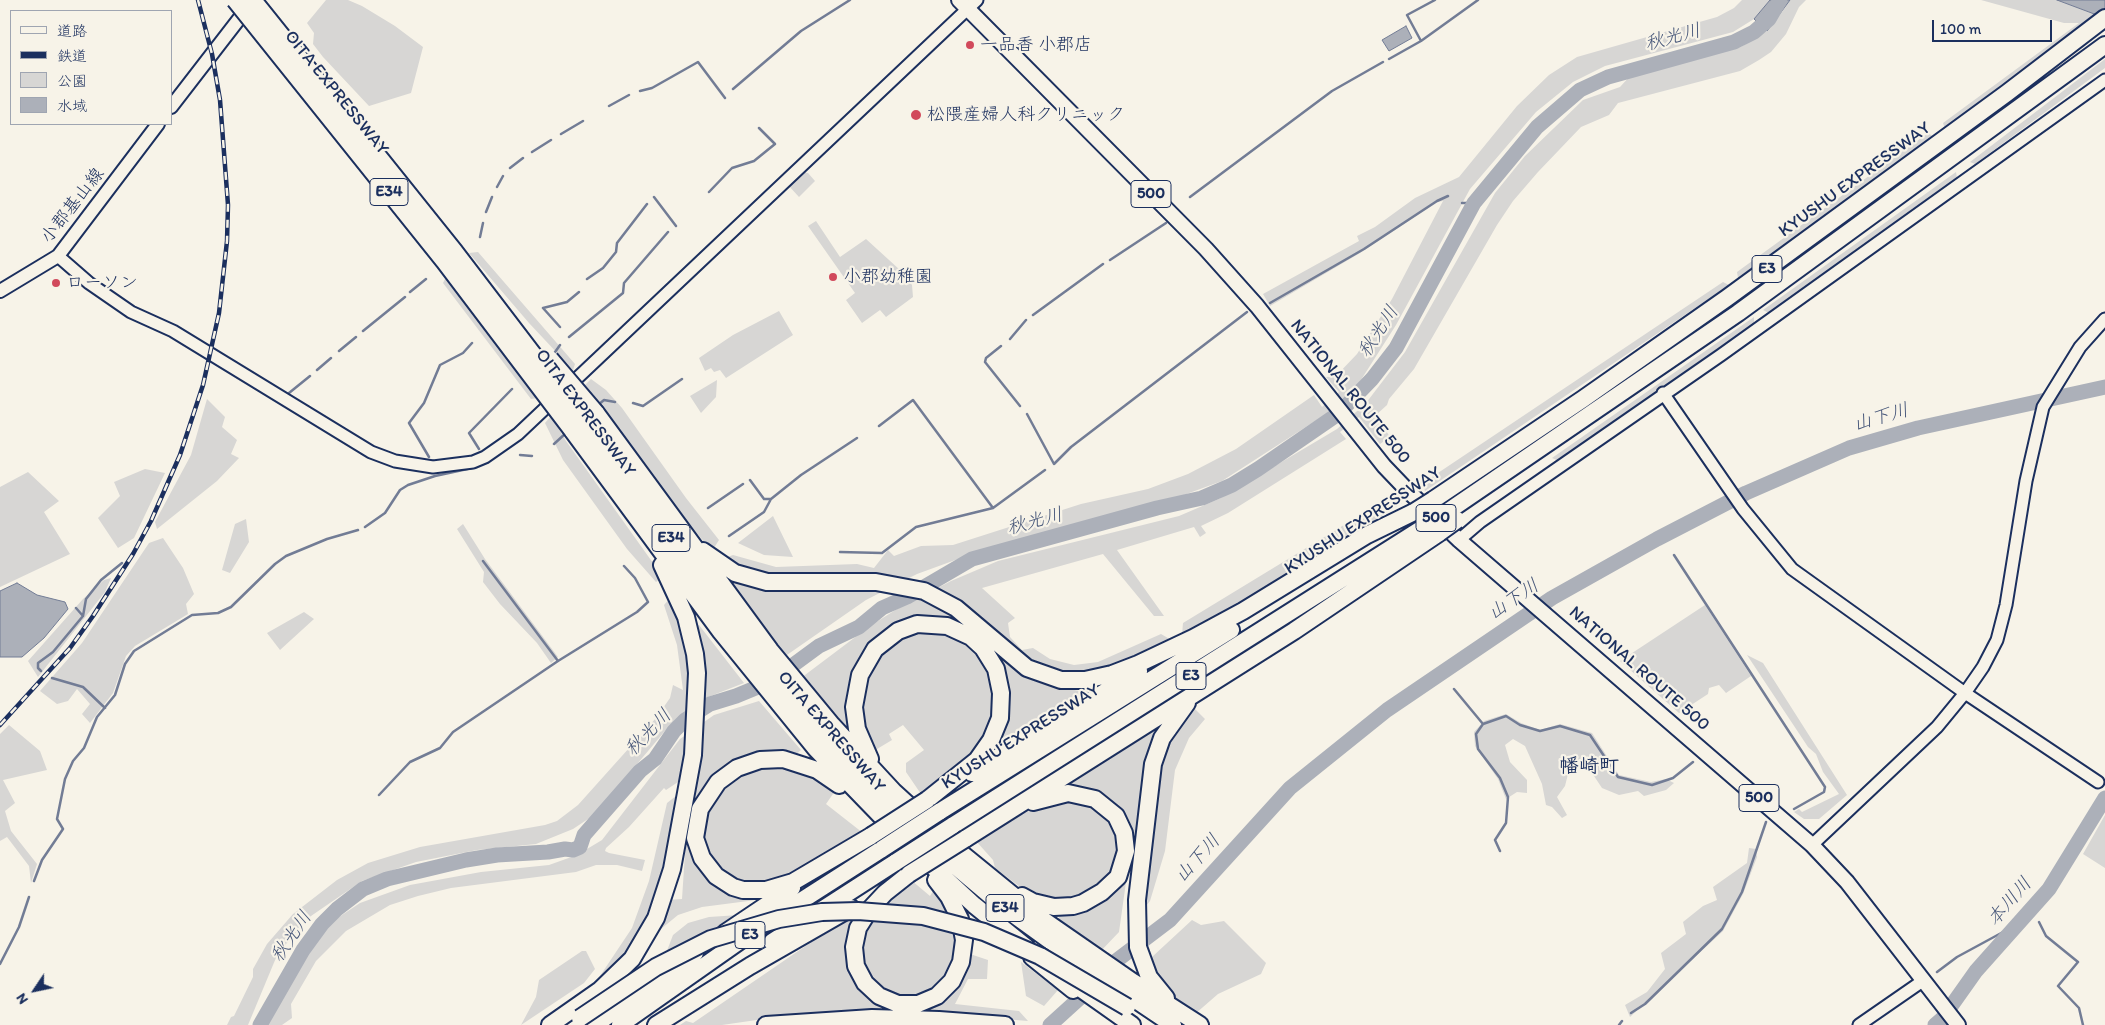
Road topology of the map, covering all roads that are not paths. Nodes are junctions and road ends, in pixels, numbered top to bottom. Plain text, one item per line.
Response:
1 (235, 0) edge
2 (253, 0) edge
3 (968, 3) edge
4 (2099, 23) edge
5 (2105, 45) edge
6 (2105, 80) edge
7 (172, 106) edge
8 (157, 125) edge
9 (58, 256) junction
10 (0, 291) edge
11 (2105, 320) edge
12 (1663, 393) junction
13 (581, 424) junction
14 (658, 497) junction
15 (1414, 512) junction
16 (1434, 529) junction
17 (1459, 540) junction
18 (1193, 638) junction
19 (754, 658) junction
20 (1209, 684) junction
21 (1965, 693) junction
22 (785, 698) junction
23 (2098, 782) dead end
24 (848, 791) junction
25 (894, 792) junction
26 (927, 800) junction
27 (878, 816) junction
28 (946, 828) junction
29 (965, 839) junction
30 (915, 841) junction
31 (877, 842) junction
32 (1812, 845) junction
33 (909, 874) junction
34 (988, 876) junction
35 (1099, 967) junction
36 (1924, 980) junction
37 (1128, 994) junction
38 (1104, 1010) junction
39 (575, 1021) edge
40 (1957, 1024) edge
41 (550, 1025) edge
42 (595, 1025) edge
43 (620, 1025) edge
44 (654, 1025) edge
45 (766, 1025) edge
46 (1005, 1025) edge
47 (1118, 1025) edge
48 (1132, 1025) edge
49 (1155, 1025) edge
50 (1174, 1025) edge
51 (1201, 1025) edge
52 (1859, 1025) edge

1 - 13 highway, OITA EXPRESSWAY / E34, bridge
2 - 7 main road
2 - 13 highway, OITA EXPRESSWAY / E34, bridge
3 - 9 street
3 - 17 highway, NATIONAL ROUTE 500 / 500
4 - 15 highway, KYUSHU EXPRESSWAY / E3, bridge
5 - 16 highway, E3, bridge
6 - 12 street
8 - 9 main road, 小郡基山線
9 - 10 main road, 小郡基山線
11 - 21 street
12 - 17 street
12 - 21 street
13 - 14 highway
13 - 19 highway, OITA EXPRESSWAY / E34
13 - 19 highway, OITA EXPRESSWAY / E34
13 - 41 highway
14 - 18 highway
14 - 19 highway
15 - 18 highway
15 - 31 highway, KYUSHU EXPRESSWAY / E3, bridge
16 - 20 highway
16 - 28 highway, E3
17 - 32 highway, NATIONAL ROUTE 500 / 500
18 - 26 highway
19 - 22 highway, OITA EXPRESSWAY / E34
20 - 29 highway
20 - 51 highway
21 - 23 street
21 - 32 street
22 - 24 highway
22 - 25 highway
22 - 27 highway, OITA EXPRESSWAY / E34
22 - 30 highway, OITA EXPRESSWAY / E34
24 - 27 highway
24 - 31 highway
24 - 33 highway
25 - 28 highway
25 - 34 highway
26 - 28 highway
26 - 31 highway, bridge
27 - 30 highway, OITA EXPRESSWAY / E34
28 - 29 highway
28 - 34 highway
28 - 44 highway, E3, bridge
29 - 33 highway, bridge
30 - 35 highway, E34
30 - 38 highway, E34
31 - 42 highway
31 - 43 highway, KYUSHU EXPRESSWAY / E3
32 - 36 highway, NATIONAL ROUTE 500 / 500
33 - 44 highway
34 - 35 highway
35 - 37 highway, E34
36 - 40 highway, NATIONAL ROUTE 500 / 500
36 - 52 street
37 - 39 highway, bridge
37 - 49 highway
37 - 50 highway, E34
37 - 51 highway
38 - 47 highway
38 - 48 highway
45 - 46 highway

